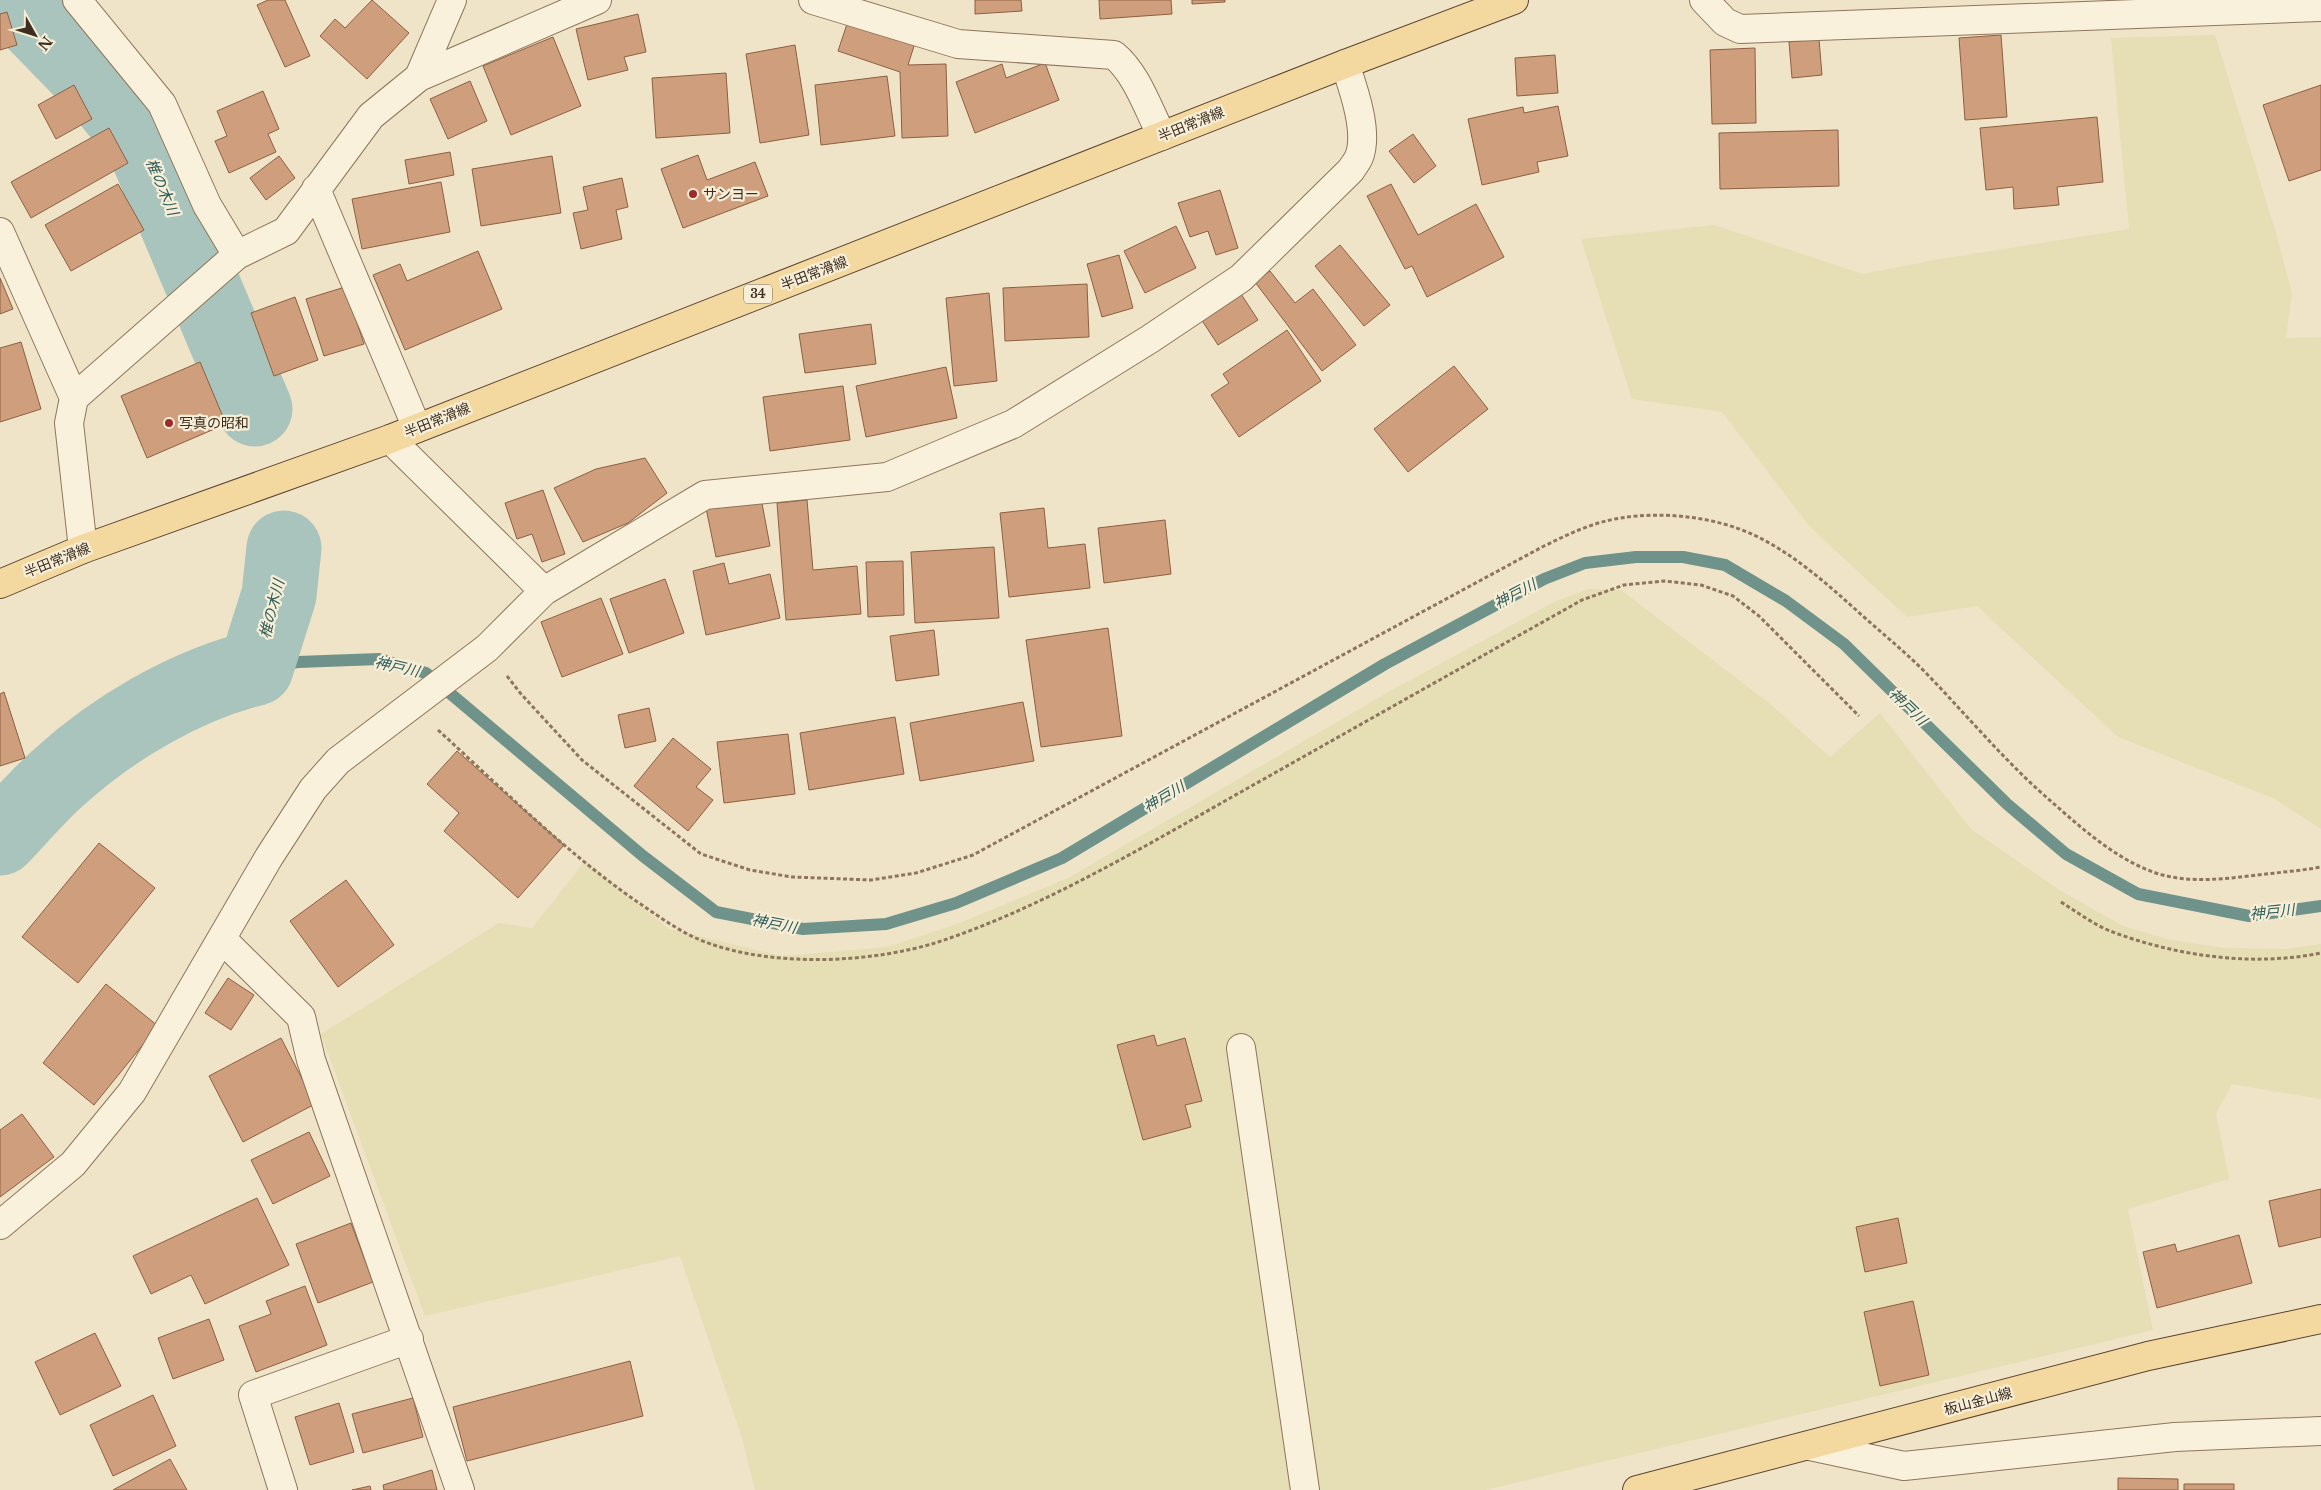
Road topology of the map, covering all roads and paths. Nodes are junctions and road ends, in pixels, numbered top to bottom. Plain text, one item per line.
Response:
1 (77, 0) edge
2 (452, 0) edge
3 (597, 0) edge
4 (813, 0) edge
5 (1514, 0) edge
6 (1704, 0) edge
7 (2321, 7) edge
8 (1344, 64) junction
9 (419, 77) junction
10 (1162, 136) junction
11 (316, 189) junction
12 (0, 232) edge
13 (237, 255) junction
14 (74, 398) junction
15 (417, 428) junction
16 (390, 439) junction
17 (83, 549) junction
18 (0, 584) edge
19 (544, 591) junction
20 (478, 655) junction
21 (413, 702) junction
22 (1859, 716) dead end
23 (2321, 867) edge
24 (2061, 902) dead end
25 (222, 938) junction
26 (2321, 953) edge
27 (1241, 1048) dead end
28 (0, 1225) edge
29 (2321, 1320) edge
30 (409, 1339) junction
31 (2321, 1432) edge
32 (1810, 1446) junction
33 (282, 1490) edge
34 (460, 1490) edge
35 (1305, 1490) edge
36 (1637, 1490) edge

1 - 13 street
2 - 9 street
3 - 9 street
4 - 10 street
5 - 8 main road, 半田常滑線 / 34
6 - 7 street
8 - 10 main road, 半田常滑線 / 34
8 - 19 street
9 - 11 street
10 - 15 main road, 半田常滑線 / 34
11 - 13 street
11 - 15 street
12 - 14 street
13 - 14 street
14 - 17 street
15 - 16 main road, 半田常滑線 / 34
16 - 17 main road, 半田常滑線 / 34
16 - 19 street
17 - 18 main road, 半田常滑線 / 34
19 - 20 street
20 - 21 street
20 - 23 path
21 - 22 path
21 - 25 street
24 - 26 path
25 - 28 street
25 - 30 street
27 - 35 street
29 - 32 main road, 板山金山線
30 - 33 street
30 - 34 street
31 - 32 street
32 - 36 main road, 板山金山線

